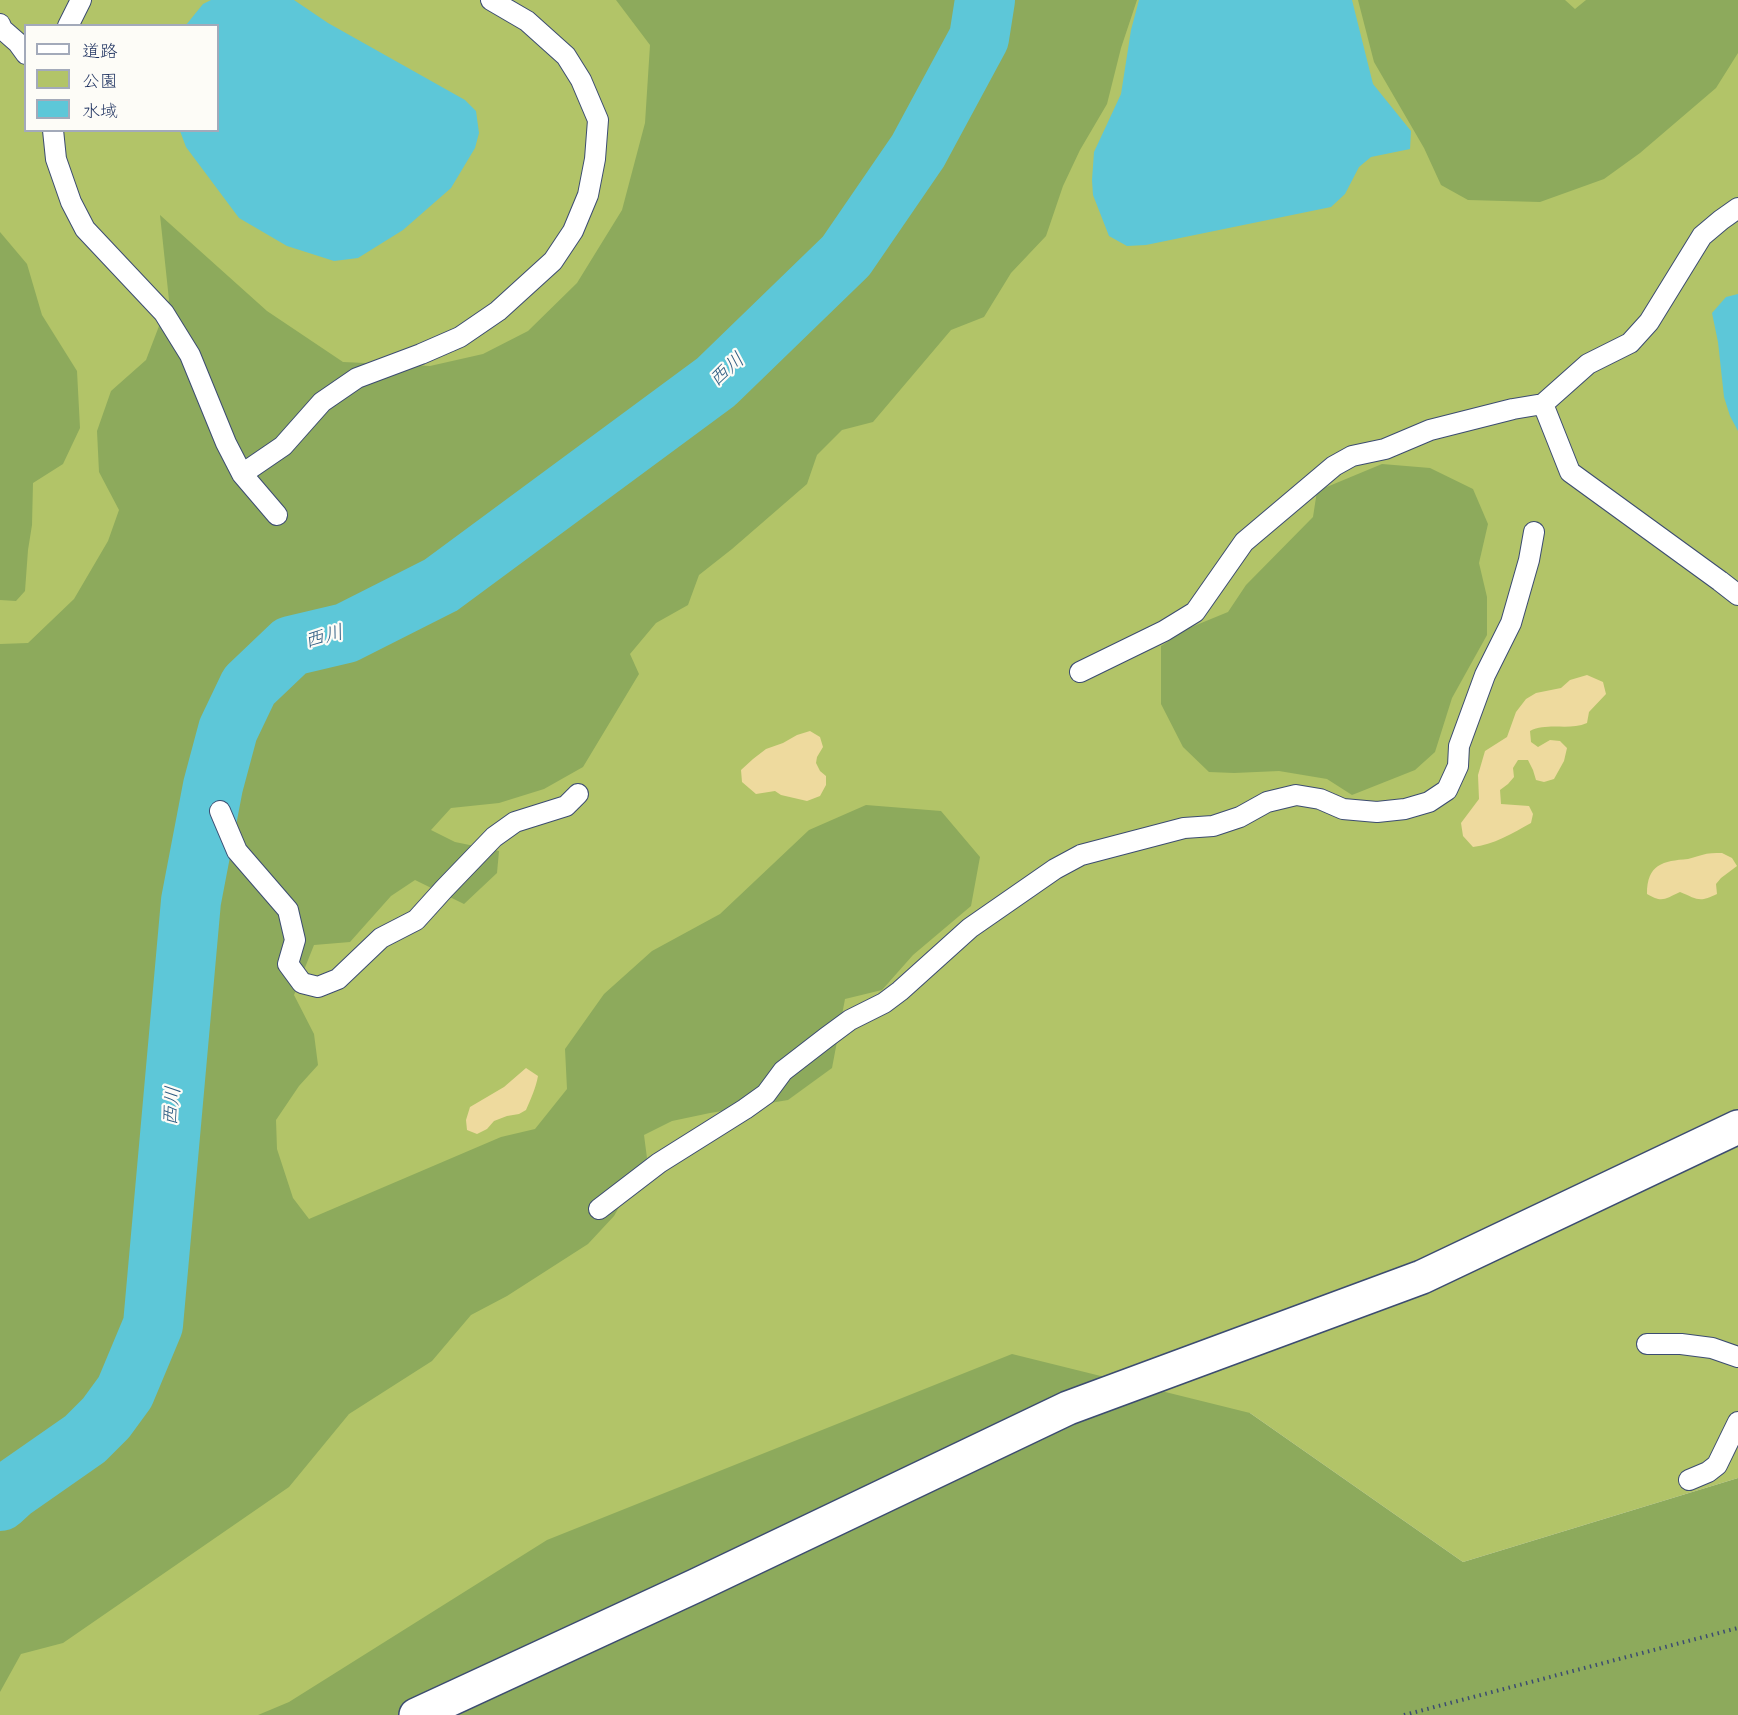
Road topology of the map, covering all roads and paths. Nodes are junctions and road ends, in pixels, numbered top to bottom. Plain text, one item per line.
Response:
1 (81, 0) edge
2 (491, 0) edge
3 (0, 24) edge
4 (69, 24) edge
5 (24, 51) edge
6 (53, 132) edge
7 (1738, 208) edge
8 (1543, 404) junction
9 (242, 474) junction
10 (277, 515) dead end
11 (1534, 532) dead end
12 (1738, 595) edge
13 (1080, 672) dead end
14 (578, 794) dead end
15 (220, 811) dead end
16 (1738, 1127) edge
17 (598, 1209) dead end
18 (1647, 1344) dead end
19 (1738, 1357) edge
20 (1738, 1422) edge
21 (1689, 1480) dead end
22 (1738, 1628) edge
23 (416, 1715) edge
24 (1404, 1715) edge

1 - 4 lane
2 - 9 lane
3 - 5 lane
6 - 9 lane
7 - 8 lane
8 - 12 lane
8 - 13 lane
9 - 10 lane
11 - 17 lane
14 - 15 lane
16 - 23 street
18 - 19 lane
20 - 21 lane
22 - 24 path

